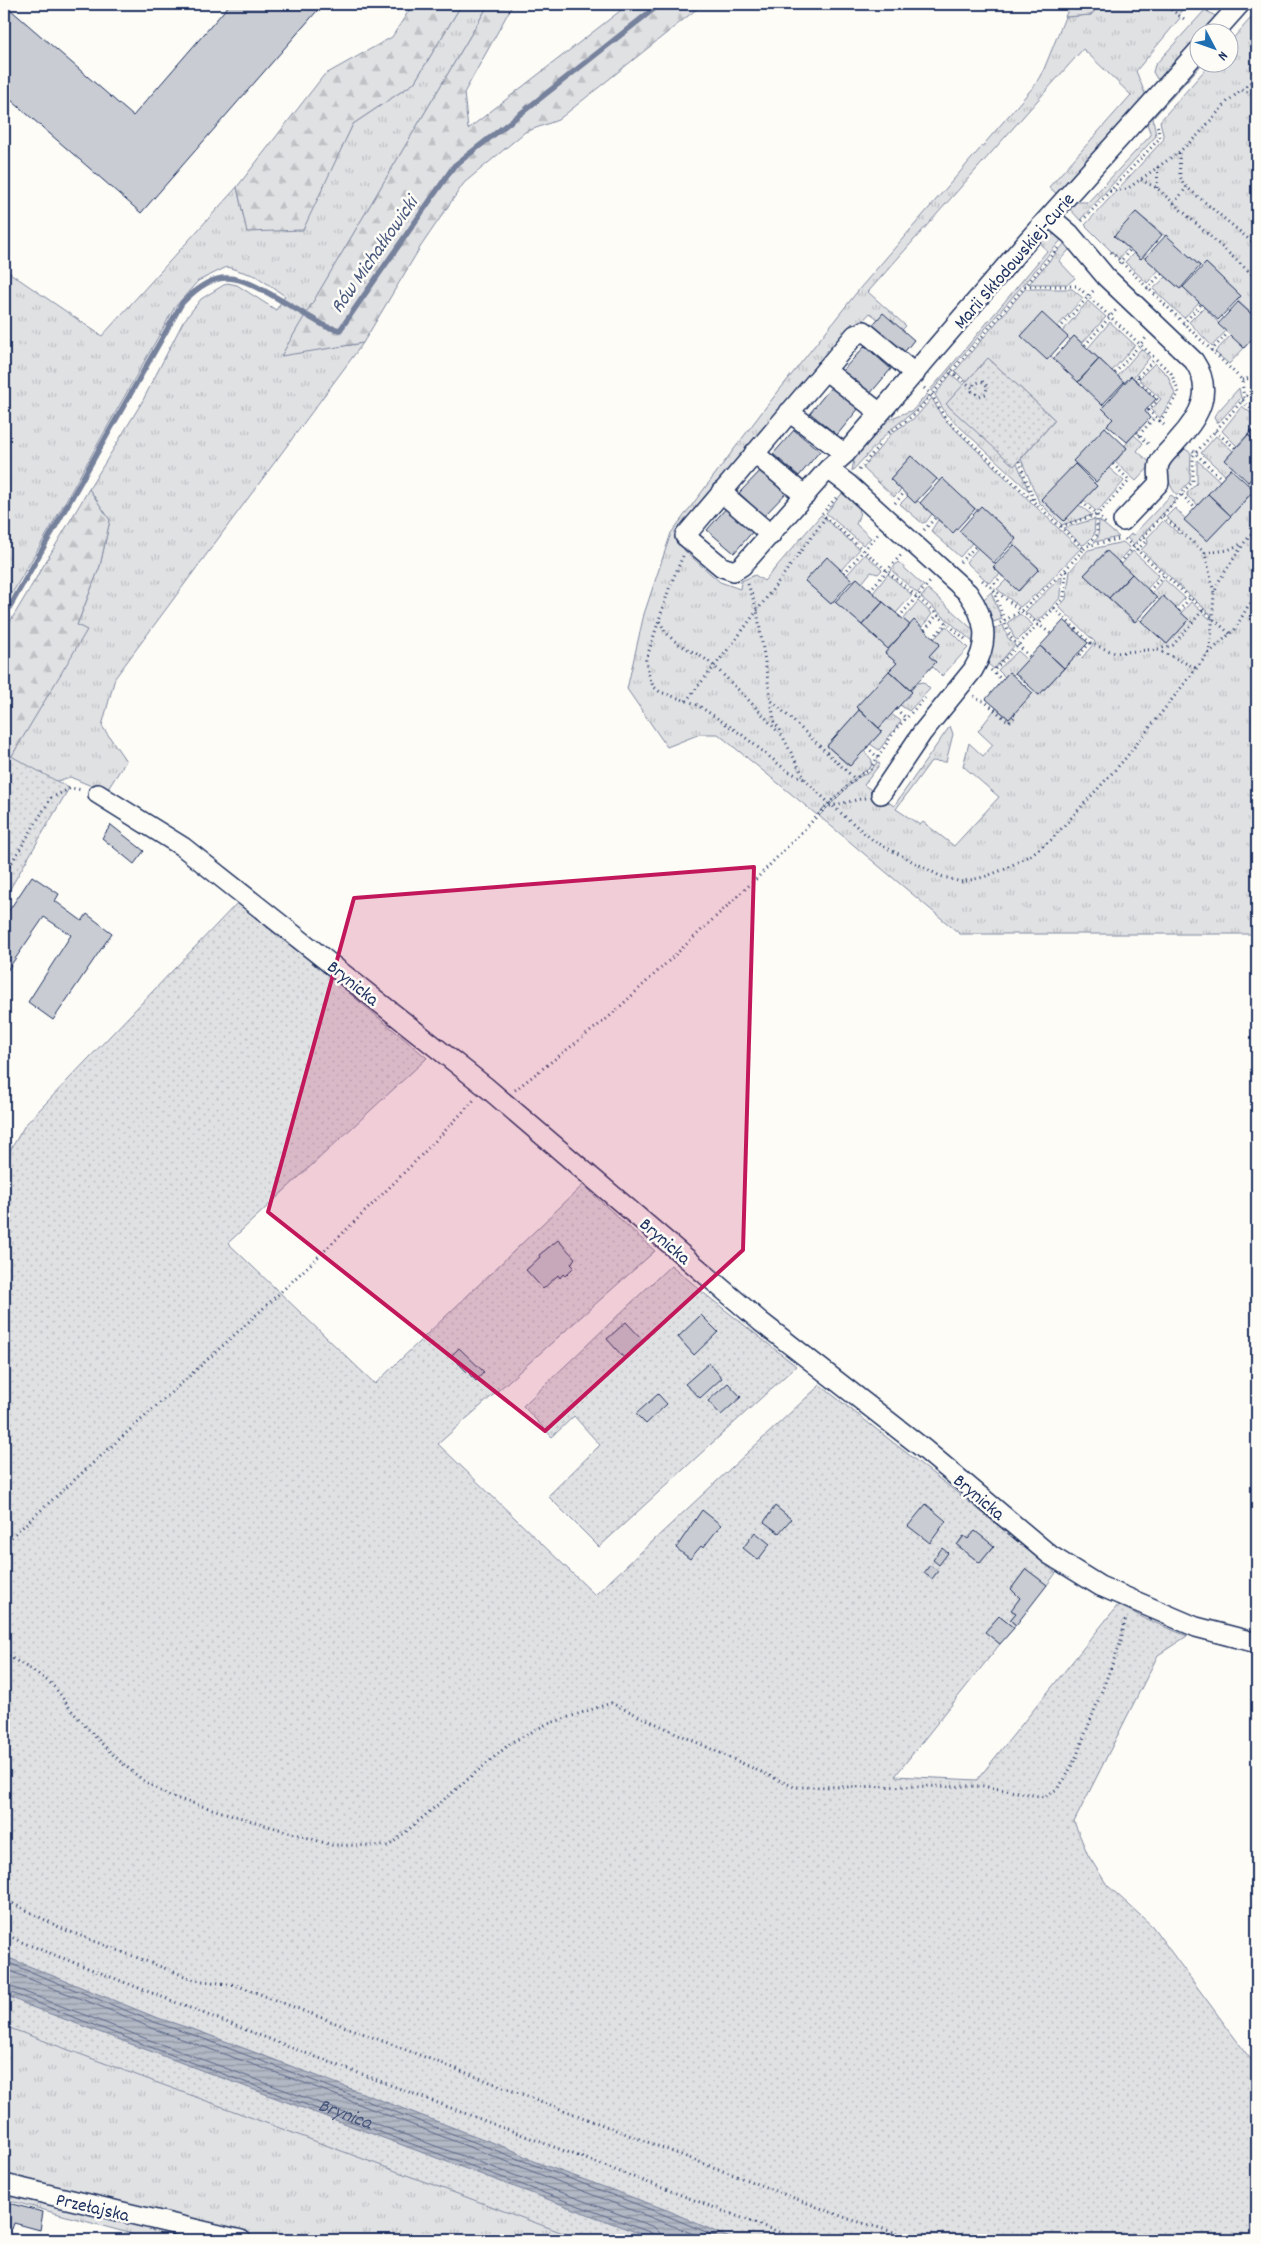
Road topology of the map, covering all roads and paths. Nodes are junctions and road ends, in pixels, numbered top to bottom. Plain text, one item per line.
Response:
1 (1157, 4) edge
2 (1240, 4) edge
3 (1199, 6) dead end
4 (1206, 9) dead end
5 (1187, 21) dead end
6 (1224, 22) edge
7 (1188, 62) edge
8 (1257, 77) edge
9 (1249, 83) junction
10 (1241, 90) junction
11 (1251, 94) junction
12 (1257, 99) edge
13 (1156, 120) dead end
14 (1178, 152) junction
15 (1158, 166) junction
16 (1140, 180) junction
17 (1187, 187) junction
18 (1157, 188) junction
19 (1109, 191) junction
20 (1174, 203) junction
21 (1050, 217) junction
22 (1070, 234) junction
23 (1257, 246) edge
24 (1107, 249) dead end
25 (1130, 250) dead end
26 (1121, 261) junction
27 (1162, 273) dead end
28 (1257, 279) edge
29 (1025, 286) junction
30 (1148, 288) junction
31 (1088, 296) junction
32 (1201, 304) dead end
33 (1110, 317) junction
34 (1184, 323) junction
35 (1059, 329) dead end
36 (1228, 333) dead end
37 (1140, 344) junction
38 (1085, 345) dead end
39 (1212, 350) junction
40 (1155, 359) junction
41 (825, 370) junction
42 (951, 372) junction
43 (1115, 373) dead end
44 (915, 374) junction
45 (1257, 376) edge
46 (1242, 380) junction
47 (1257, 384) edge
48 (973, 388) junction
49 (932, 395) junction
50 (1243, 400) junction
51 (789, 412) junction
52 (880, 413) junction
53 (1257, 414) edge
54 (1155, 417) junction
55 (1160, 421) junction
56 (1215, 431) junction
57 (1145, 441) dead end
58 (1185, 444) junction
59 (1235, 448) dead end
60 (754, 453) junction
61 (845, 454) junction
62 (1195, 454) junction
63 (1019, 461) dead end
64 (1113, 464) dead end
65 (828, 469) junction
66 (855, 475) junction
67 (867, 476) dead end
68 (1222, 479) dead end
69 (721, 492) junction
70 (904, 493) dead end
71 (805, 496) junction
72 (889, 496) dead end
73 (1147, 496) junction
74 (1179, 497) junction
75 (1035, 501) junction
76 (896, 502) junction
77 (1082, 502) dead end
78 (1195, 508) dead end
79 (903, 509) dead end
80 (1097, 515) junction
81 (1163, 516) junction
82 (826, 517) junction
83 (936, 517) dead end
84 (1124, 521) dead end
85 (918, 522) dead end
86 (1061, 526) junction
87 (1257, 528) edge
88 (925, 529) junction
89 (771, 535) junction
90 (932, 535) dead end
91 (1144, 536) junction
92 (688, 540) junction
93 (871, 542) dead end
94 (1244, 543) junction
95 (976, 546) dead end
96 (1085, 547) junction
97 (1134, 547) junction
98 (864, 550) junction
99 (1137, 550) junction
100 (954, 554) dead end
101 (1205, 554) junction
102 (894, 563) dead end
103 (1120, 563) dead end
104 (738, 569) junction
105 (887, 571) junction
106 (1064, 571) junction
107 (844, 573) dead end
108 (976, 574) dead end
109 (1164, 575) junction
110 (1002, 576) dead end
111 (925, 589) dead end
112 (991, 589) junction
113 (870, 590) dead end
114 (1149, 591) dead end
115 (1214, 594) junction
116 (1257, 596) edge
117 (918, 598) junction
118 (1190, 598) junction
119 (1054, 608) junction
120 (757, 610) junction
121 (1178, 610) dead end
122 (1204, 610) junction
123 (1021, 611) junction
124 (937, 614) junction
125 (900, 617) dead end
126 (1213, 619) junction
127 (660, 620) junction
128 (1003, 621) junction
129 (946, 623) junction
130 (1038, 625) junction
131 (925, 630) dead end
132 (1051, 634) dead end
133 (1230, 634) junction
134 (933, 638) dead end
135 (966, 640) dead end
136 (1090, 643) junction
137 (1018, 646) junction
138 (1158, 649) junction
139 (1078, 653) dead end
140 (1208, 655) junction
141 (1030, 657) dead end
142 (714, 666) junction
143 (1196, 668) junction
144 (991, 670) junction
145 (987, 677) dead end
146 (1002, 680) dead end
147 (977, 688) dead end
148 (771, 700) junction
149 (686, 701) junction
150 (896, 709) dead end
151 (1014, 713) dead end
152 (906, 718) dead end
153 (784, 740) junction
154 (867, 747) dead end
155 (855, 779) junction
156 (806, 781) junction
157 (98, 794) joint
158 (881, 794) joint
159 (829, 805) junction
160 (4, 875) edge
161 (486, 1087) junction
162 (502, 1100) junction
163 (4, 1544) edge
164 (1130, 1599) junction
165 (1257, 1643) edge
166 (4, 1653) edge
167 (4, 1899) edge
168 (4, 1932) edge
169 (4, 2184) edge
170 (241, 2240) edge
171 (800, 2240) edge
172 (921, 2240) edge

1 - 5 path
2 - 6 street
3 - 4 path
7 - 21 street, Marii Skłodowskiej-Curie
8 - 9 path
9 - 10 path
9 - 11 path
10 - 11 path
10 - 14 path
11 - 12 path
13 - 19 path
14 - 15 path
14 - 17 path
15 - 16 path
15 - 18 path
16 - 18 path
16 - 19 path
17 - 20 path
17 - 23 path
18 - 20 path
19 - 22 path
20 - 28 path
21 - 22 street
21 - 44 street, Marii Skłodowskiej-Curie
22 - 29 path
22 - 58 street
24 - 26 path
25 - 26 path
26 - 30 path
27 - 30 path
29 - 31 path
29 - 42 path
30 - 34 path
31 - 33 path
31 - 35 path
32 - 34 path
33 - 37 path
33 - 38 path
34 - 39 path
36 - 39 path
37 - 40 path
37 - 43 path
39 - 46 path
40 - 54 path
40 - 55 path
41 - 44 street
41 - 51 street
41 - 52 street
42 - 48 path
42 - 49 path
44 - 52 street, Marii Skłodowskiej-Curie
45 - 46 path
46 - 50 path
47 - 50 path
48 - 48 path
49 - 66 path
49 - 75 path
50 - 53 path
50 - 56 path
51 - 60 street
51 - 61 street
52 - 61 street, Marii Skłodowskiej-Curie
54 - 55 path
54 - 57 path
55 - 58 path
56 - 59 path
56 - 62 path
58 - 62 path
58 - 73 street
60 - 69 street
60 - 71 street
61 - 65 street, Marii Skłodowskiej-Curie
62 - 68 path
62 - 74 path
63 - 75 path
64 - 73 path
65 - 66 street
65 - 71 street, Marii Skłodowskiej-Curie
66 - 67 path
66 - 82 path
66 - 158 street
69 - 89 street
69 - 92 street
70 - 76 path
71 - 89 street, Marii Skłodowskiej-Curie
72 - 76 path
73 - 84 street
74 - 78 path
74 - 81 path
75 - 86 path
76 - 79 path
77 - 80 path
80 - 86 path
80 - 96 path
81 - 91 path
81 - 101 path
82 - 98 path
82 - 120 path
83 - 88 path
85 - 88 path
86 - 96 path
87 - 94 path
88 - 90 path
89 - 104 street, Marii Skłodowskiej-Curie
91 - 97 path
91 - 99 path
92 - 104 street
92 - 127 path
93 - 98 path
94 - 101 path
94 - 115 path
95 - 100 path
96 - 97 path
96 - 106 path
97 - 99 path
97 - 103 path
98 - 105 path
98 - 107 path
99 - 109 path
101 - 115 path
102 - 105 path
104 - 120 path
105 - 113 path
105 - 117 path
106 - 119 path
106 - 123 path
108 - 112 path
109 - 114 path
109 - 118 path
110 - 112 path
111 - 117 path
112 - 123 path
112 - 128 path
115 - 126 path
116 - 133 path
117 - 124 path
117 - 125 path
118 - 121 path
118 - 122 path
119 - 130 path
119 - 136 path
120 - 142 path
120 - 148 path
122 - 126 path
122 - 138 path
123 - 128 path
123 - 130 path
124 - 129 path
124 - 131 path
126 - 133 path
126 - 140 path
127 - 142 path
127 - 149 path
128 - 137 path
129 - 134 path
129 - 135 path
130 - 132 path
130 - 137 path
133 - 140 path
136 - 138 path
136 - 139 path
137 - 141 path
137 - 144 path
138 - 143 path
140 - 143 path
142 - 149 path
142 - 153 path
143 - 159 path
144 - 145 path
144 - 146 path
147 - 151 path
148 - 153 path
148 - 155 path
149 - 156 path
150 - 152 path
153 - 156 path
154 - 155 path
155 - 159 path
156 - 159 path
157 - 160 path
157 - 161 street, Brynicka
158 - 159 path
159 - 162 path
161 - 162 street, Brynicka
161 - 163 path
162 - 164 street, Brynicka
164 - 165 street, Brynicka
164 - 166 path
167 - 172 path
168 - 171 path
169 - 170 street, Przełajska

